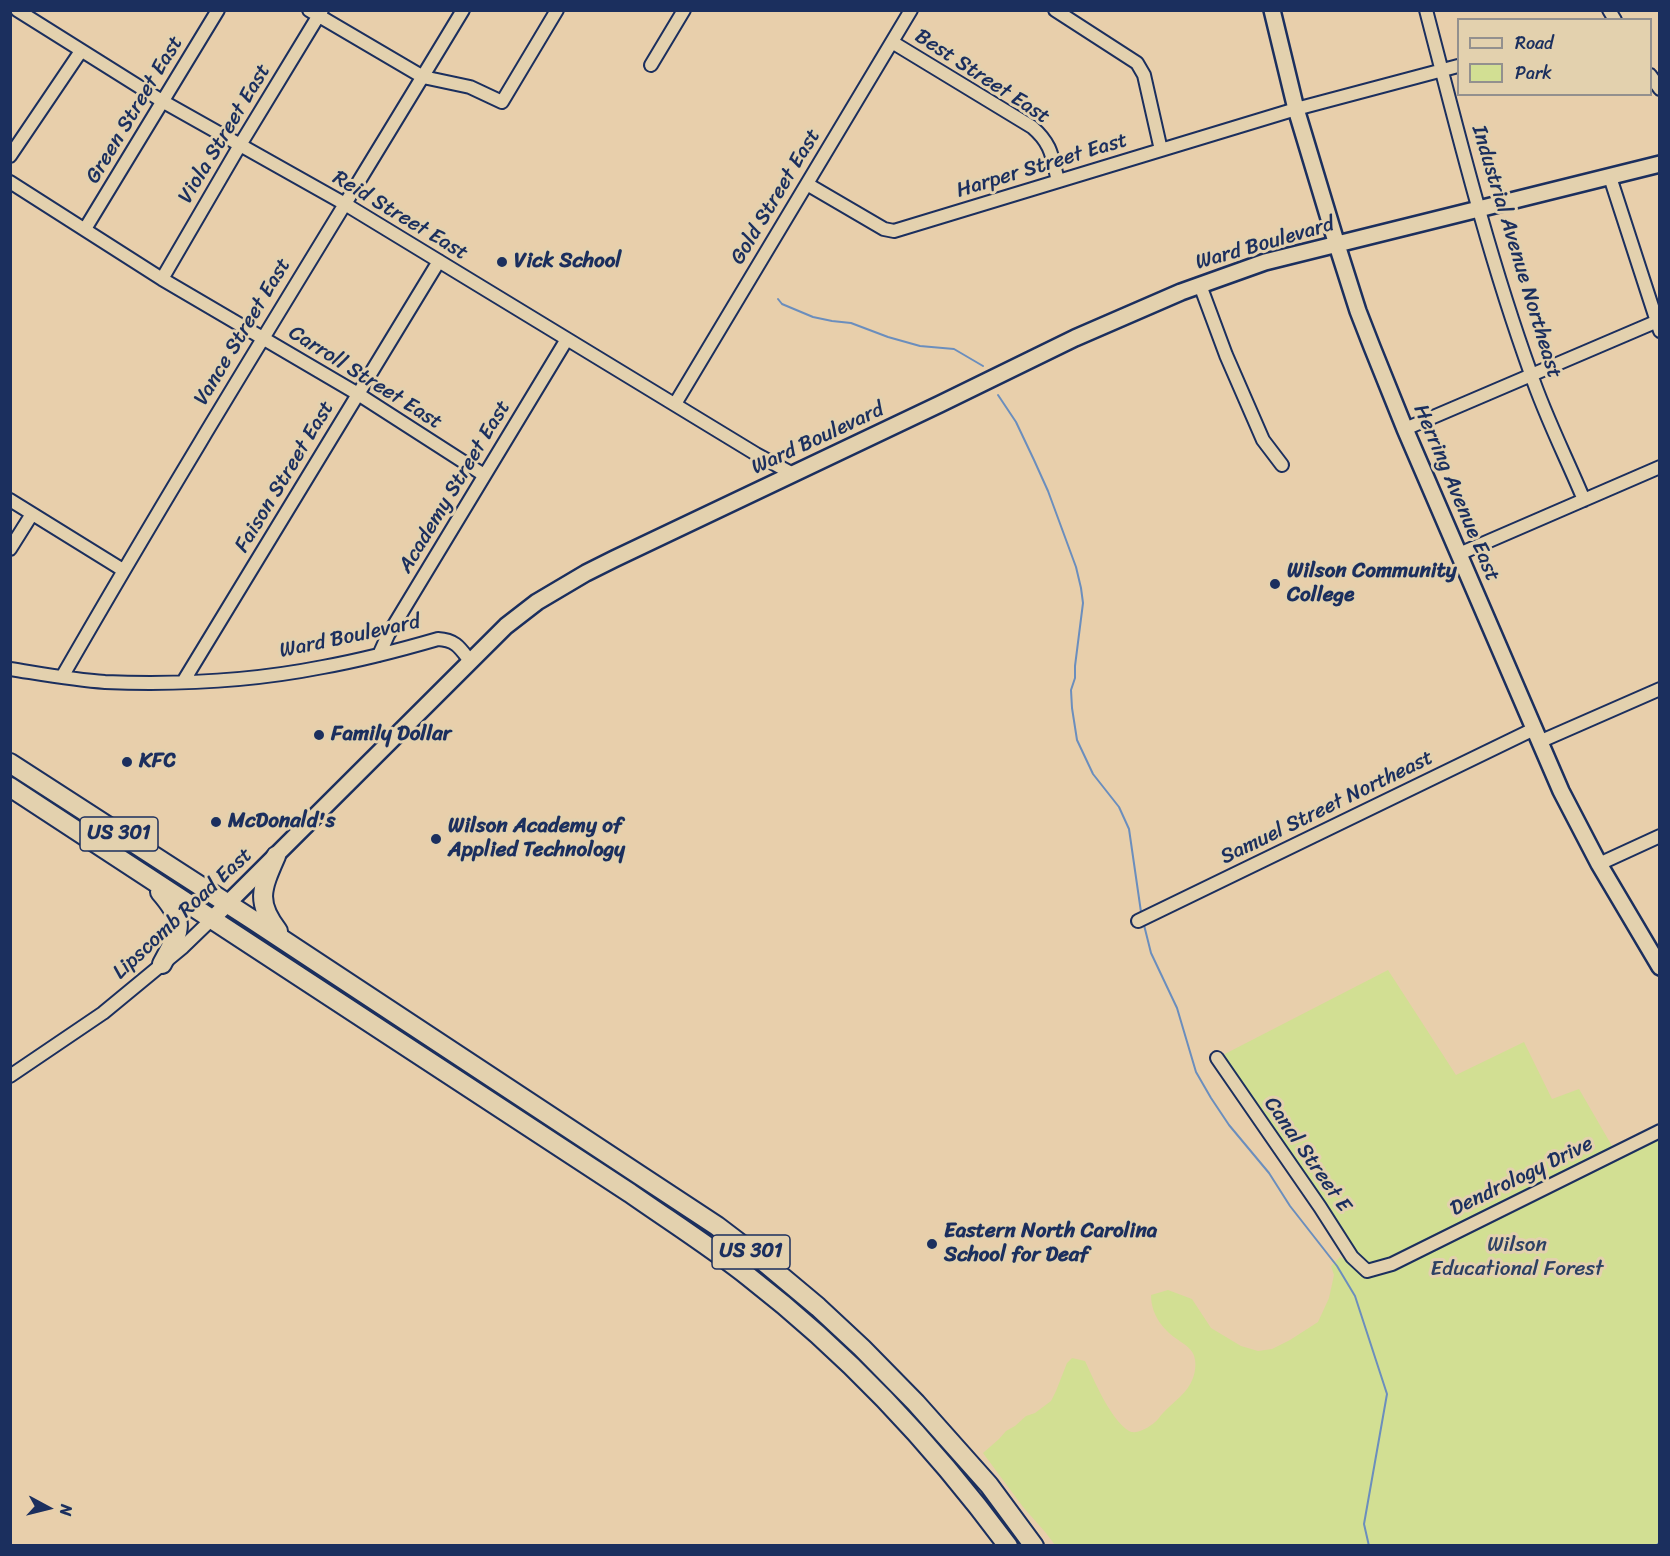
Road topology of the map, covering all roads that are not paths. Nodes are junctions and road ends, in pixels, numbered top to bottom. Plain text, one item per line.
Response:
1 (17, 10) edge
2 (218, 10) edge
3 (463, 10) edge
4 (557, 10) edge
5 (684, 10) edge
6 (911, 10) edge
7 (1055, 10) edge
8 (1272, 10) edge
9 (1426, 10) edge
10 (317, 12) edge
11 (892, 42) junction
12 (81, 51) junction
13 (651, 65) dead end
14 (1457, 66) edge
15 (1442, 71) junction
16 (423, 77) junction
17 (162, 101) junction
18 (1296, 109) junction
19 (240, 146) junction
20 (1161, 150) junction
21 (10, 156) edge
22 (1659, 164) edge
23 (1610, 177) junction
24 (1058, 181) junction
25 (10, 183) edge
26 (807, 184) junction
27 (345, 204) junction
28 (1478, 210) junction
29 (85, 230) junction
30 (1337, 245) junction
31 (439, 261) junction
32 (162, 279) junction
33 (1200, 285) junction
34 (1658, 324) edge
35 (262, 338) junction
36 (567, 339) junction
37 (1531, 376) junction
38 (358, 394) junction
39 (675, 405) junction
40 (1405, 429) junction
41 (1282, 465) dead end
42 (1659, 467) edge
43 (793, 474) junction
44 (484, 475) junction
45 (10, 500) edge
46 (1584, 500) junction
47 (32, 514) junction
48 (10, 549) edge
49 (1459, 554) junction
50 (123, 570) junction
51 (379, 655) junction
52 (470, 661) junction
53 (10, 669) edge
54 (62, 677) junction
55 (183, 682) junction
56 (1659, 689) edge
57 (1537, 735) junction
58 (10, 763) edge
59 (10, 787) edge
60 (1659, 836) edge
61 (276, 856) junction
62 (1599, 864) junction
63 (144, 875) junction
64 (228, 904) junction
65 (212, 919) junction
66 (1138, 921) dead end
67 (287, 942) junction
68 (162, 964) junction
69 (1659, 968) edge
70 (1217, 1058) dead end
71 (10, 1076) edge
72 (1659, 1131) edge
73 (1367, 1271) joint
74 (1008, 1545) edge
75 (1034, 1545) edge

1 - 12 street, Reid Street East
2 - 17 street, Green Street East
3 - 16 street, Vance Street East
4 - 16 street
5 - 13 street
6 - 11 street, Gold Street East
7 - 20 street
8 - 18 main road, Herring Avenue East
9 - 15 street, Industrial Avenue Northeast
10 - 16 street
10 - 19 street, Viola Street East
11 - 24 street, Best Street East
11 - 26 street, Gold Street East
12 - 17 street, Reid Street East
12 - 21 street
14 - 15 street, Harper Street East
15 - 18 street, Harper Street East
15 - 28 street, Industrial Avenue Northeast
16 - 27 street, Vance Street East
17 - 19 street, Reid Street East
17 - 29 street, Green Street East
18 - 20 street, Harper Street East
18 - 30 main road, Herring Avenue East
19 - 27 street, Reid Street East
19 - 32 street, Viola Street East
20 - 24 street, Harper Street East
22 - 23 main road, Ward Boulevard
23 - 28 main road, Ward Boulevard
23 - 34 street
24 - 26 street, Harper Street East
25 - 29 street, Carroll Street East
26 - 39 street, Gold Street East
27 - 31 street, Reid Street East
27 - 35 street, Vance Street East
28 - 30 main road, Ward Boulevard
28 - 37 street, Industrial Avenue Northeast
29 - 32 street, Carroll Street East
30 - 33 main road, Ward Boulevard
30 - 40 main road, Herring Avenue East
31 - 36 street, Reid Street East
31 - 38 street, Faison Street East
32 - 35 street, Carroll Street East
33 - 41 street
33 - 43 main road, Ward Boulevard
34 - 37 street
35 - 38 street, Carroll Street East
35 - 50 street, Vance Street East
36 - 39 street, Reid Street East
36 - 44 street, Academy Street East
37 - 40 street
37 - 46 street, Industrial Avenue Northeast
38 - 44 street, Carroll Street East
38 - 55 street, Faison Street East
39 - 43 street, Reid Street East
40 - 49 main road, Herring Avenue East
42 - 46 street
43 - 52 main road, Ward Boulevard
44 - 51 street, Academy Street East
45 - 47 street
46 - 49 street
47 - 48 street
47 - 50 street
49 - 57 main road, Herring Avenue East
50 - 54 street, Vance Street East
51 - 52 street, Ward Boulevard
51 - 55 street, Ward Boulevard
52 - 61 main road, Lipscomb Road East
53 - 54 street, Ward Boulevard
54 - 55 street, Ward Boulevard
56 - 57 street, Samuel Street Northeast
57 - 62 main road, Herring Avenue East
57 - 66 street, Samuel Street Northeast
58 - 64 highway, US 301
59 - 63 highway, US 301
60 - 62 street
61 - 64 main road, Lipscomb Road East
61 - 67 highway
62 - 69 main road, Herring Avenue East
63 - 65 highway, US 301
63 - 68 highway
64 - 65 main road, Lipscomb Road East
64 - 67 highway, US 301
65 - 68 street, Lipscomb Road East
65 - 74 highway, US 301
67 - 75 highway, US 301
68 - 71 street, Lipscomb Road East
70 - 73 street, Canal Street E
72 - 73 street, Dendrology Drive

